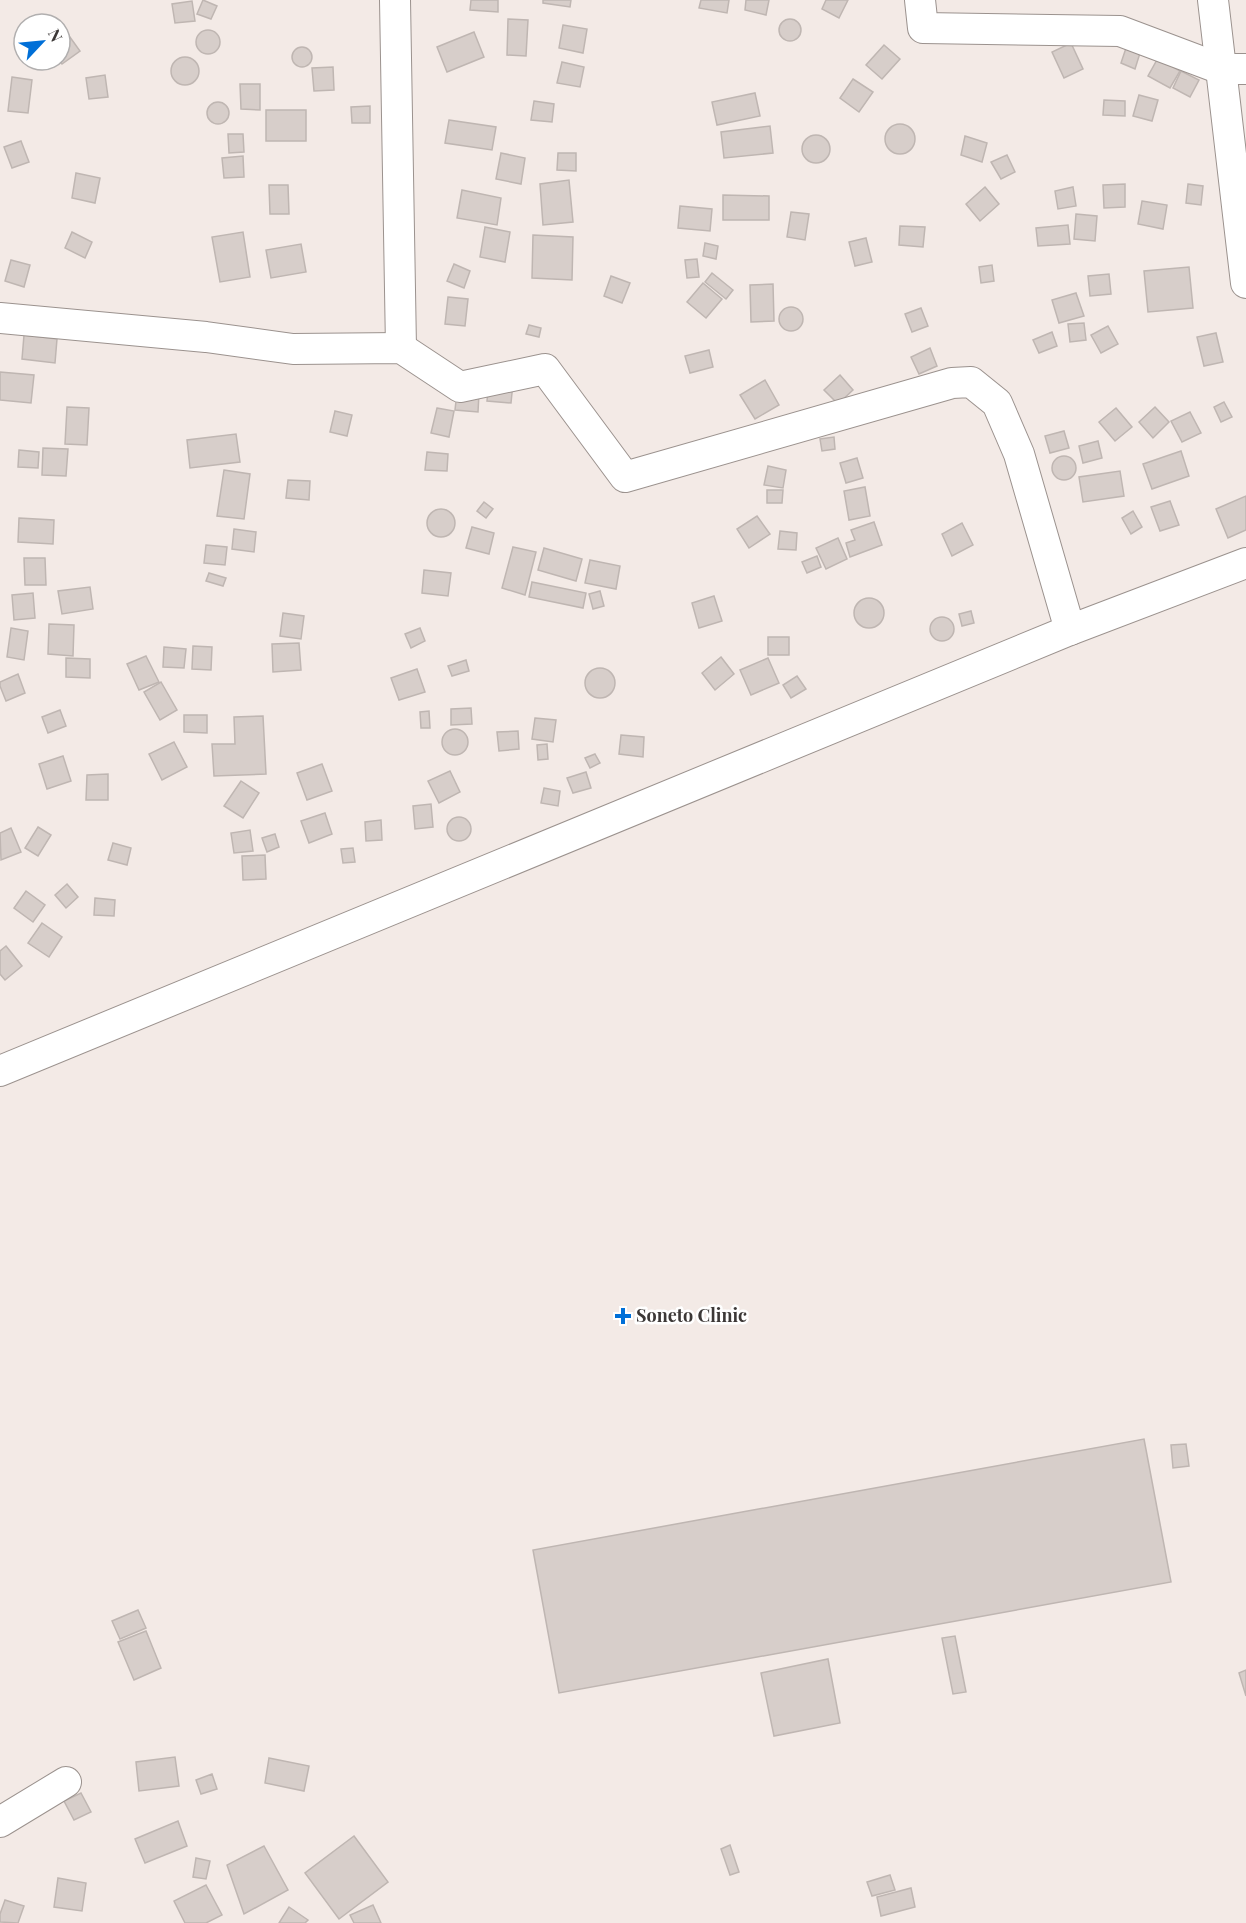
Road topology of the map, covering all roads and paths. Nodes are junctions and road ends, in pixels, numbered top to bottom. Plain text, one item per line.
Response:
1 (395, 0) edge
2 (920, 0) edge
3 (1214, 0) edge
4 (1234, 69) edge
5 (1246, 283) edge
6 (0, 318) edge
7 (402, 348) junction
8 (1246, 562) edge
9 (1070, 630) junction
10 (0, 1071) edge
11 (66, 1782) dead end
12 (0, 1822) edge

1 - 7 street
2 - 4 street
3 - 4 street
4 - 5 street
6 - 7 street
7 - 9 street
8 - 9 street
9 - 10 street
11 - 12 street

